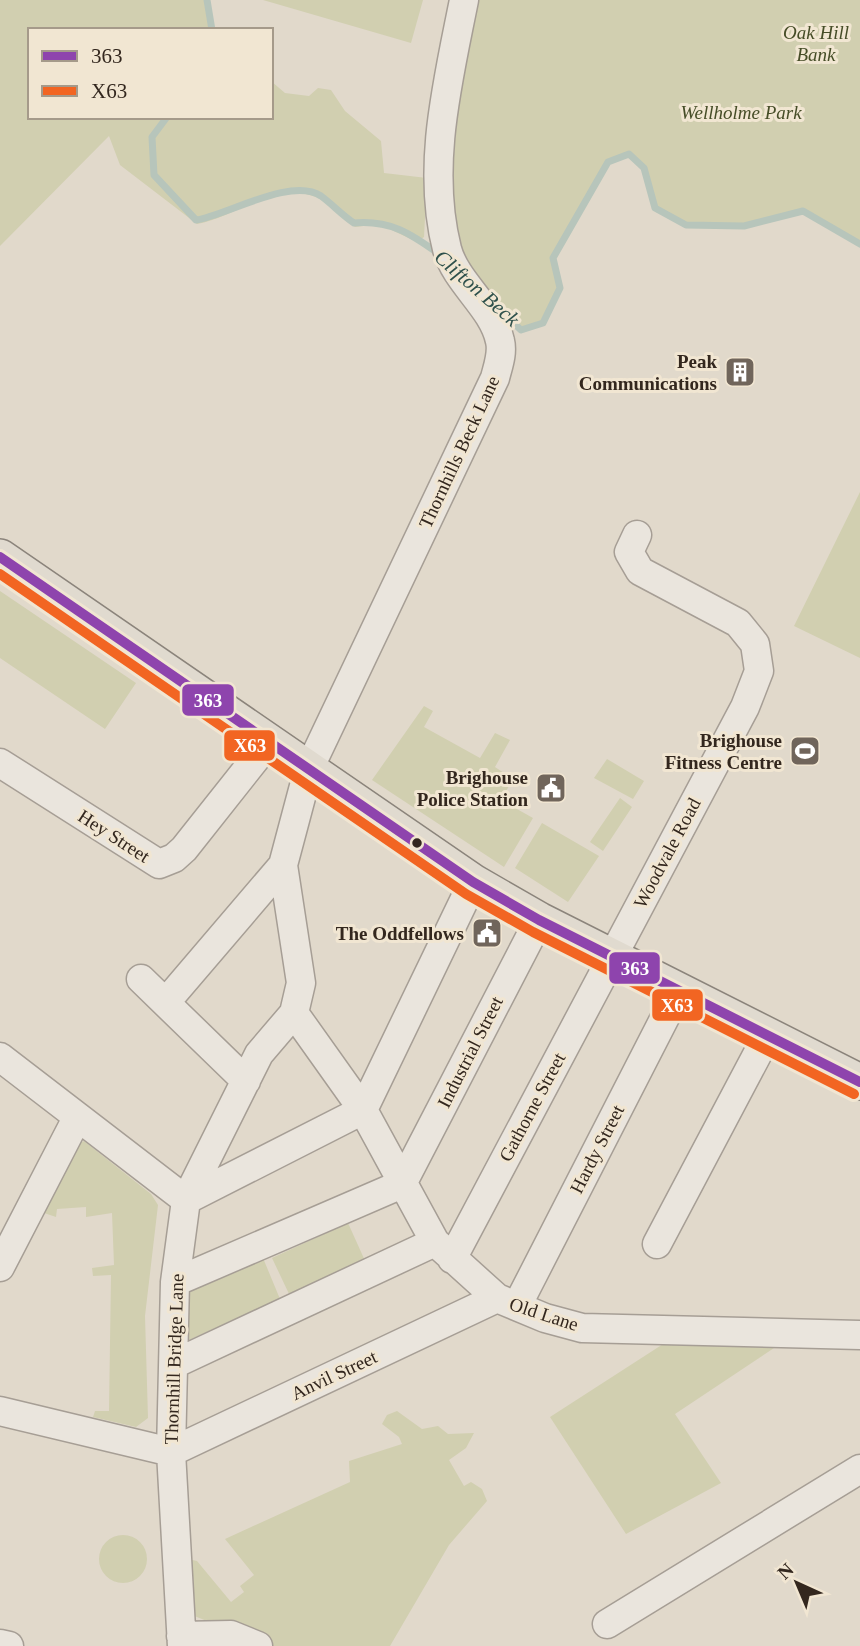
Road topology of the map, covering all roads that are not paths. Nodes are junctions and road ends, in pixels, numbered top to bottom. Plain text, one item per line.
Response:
1 (464, 0) edge
2 (637, 535) dead end
3 (0, 557) edge
4 (268, 743) junction
5 (0, 763) edge
6 (308, 771) junction
7 (283, 865) junction
8 (473, 882) junction
9 (539, 920) junction
10 (612, 956) junction
11 (141, 979) dead end
12 (678, 992) junction
13 (166, 1002) junction
14 (293, 1013) junction
15 (767, 1036) junction
16 (0, 1057) edge
17 (246, 1081) junction
18 (860, 1082) edge
19 (363, 1110) junction
20 (76, 1118) junction
21 (402, 1184) junction
22 (186, 1200) junction
23 (657, 1244) dead end
24 (444, 1250) junction
25 (0, 1267) edge
26 (174, 1282) junction
27 (507, 1302) junction
28 (860, 1335) edge
29 (174, 1364) junction
30 (0, 1411) edge
31 (171, 1452) junction
32 (860, 1469) edge
33 (607, 1625) dead end
34 (182, 1641) edge
35 (0, 1644) edge
36 (9, 1646) edge
37 (258, 1646) edge

1 - 6 street, Thornhills Beck Lane
2 - 10 street, Woodvale Road
3 - 4 main road
4 - 5 street, Hey Street
4 - 6 main road
6 - 7 street, Thornhill Bridge Lane
6 - 8 main road
7 - 13 street
7 - 14 street, Thornhill Bridge Lane
8 - 9 main road
8 - 19 street
9 - 10 main road
9 - 21 street, Industrial Street
10 - 12 main road
10 - 24 street, Gathorne Street
11 - 13 street
12 - 15 main road
12 - 27 street, Hardy Street
13 - 17 street
14 - 17 street, Thornhill Bridge Lane
14 - 19 street, Old Lane
15 - 18 main road
15 - 23 street
16 - 20 street
17 - 22 street, Thornhill Bridge Lane
19 - 21 street, Old Lane
19 - 22 street
20 - 22 street
20 - 25 street
21 - 24 street, Old Lane
21 - 26 street
22 - 26 street, Thornhill Bridge Lane
24 - 27 street, Old Lane
24 - 29 street
26 - 29 street, Thornhill Bridge Lane
27 - 28 street, Old Lane
27 - 31 street, Anvil Street
29 - 31 street, Thornhill Bridge Lane
30 - 31 street
31 - 34 street, Thornhill Bridge Lane
32 - 33 street
34 - 37 street
35 - 36 street

